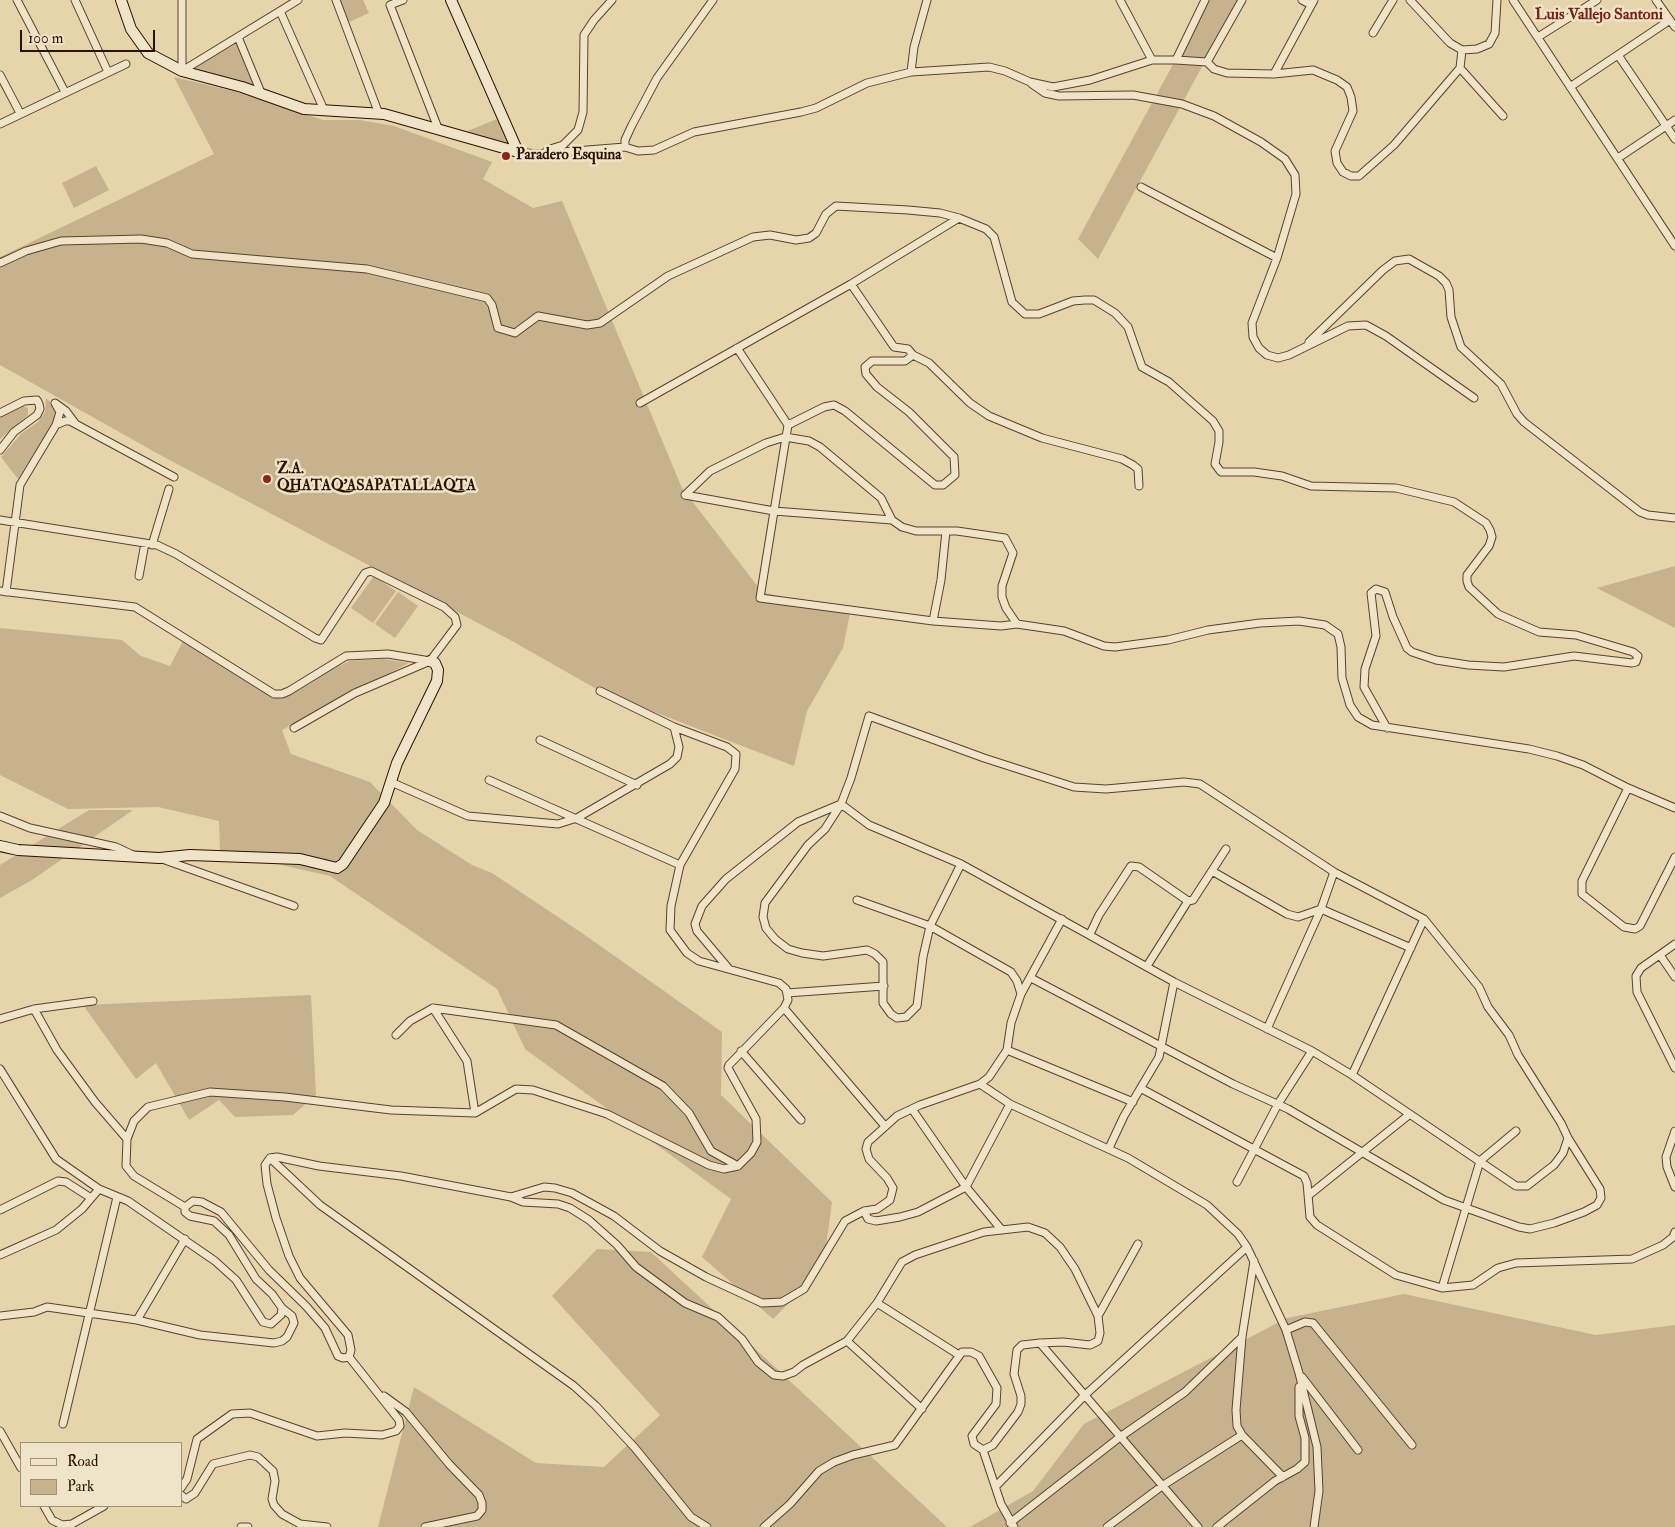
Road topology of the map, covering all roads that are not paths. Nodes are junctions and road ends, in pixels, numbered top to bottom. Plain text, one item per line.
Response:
1 (16, 0) edge
2 (75, 0) edge
3 (122, 0) edge
4 (182, 0) edge
5 (336, 0) edge
6 (403, 0) edge
7 (451, 0) edge
8 (612, 0) edge
9 (712, 0) edge
10 (927, 0) edge
11 (1120, 0) edge
12 (1205, 0) edge
13 (1242, 0) edge
14 (1302, 0) edge
15 (1393, 0) edge
16 (1410, 0) edge
17 (1497, 0) edge
18 (1513, 0) edge
19 (1597, 0) edge
20 (1656, 0) edge
21 (293, 1) edge
22 (1313, 3) edge
23 (280, 11) junction
24 (1670, 20) junction
25 (1675, 27) edge
26 (1373, 33) dead end
27 (238, 37) junction
28 (1538, 37) junction
29 (1462, 50) junction
30 (1618, 55) junction
31 (1152, 60) junction
32 (1176, 60) junction
33 (1207, 62) junction
34 (126, 64) dead end
35 (1460, 68) junction
36 (182, 71) junction
37 (108, 72) junction
38 (911, 72) junction
39 (1274, 74) junction
40 (0, 75) edge
41 (1030, 82) junction
42 (1570, 87) junction
43 (65, 92) junction
44 (262, 96) junction
45 (324, 110) junction
46 (20, 113) junction
47 (379, 114) junction
48 (1503, 116) dead end
49 (1675, 120) edge
50 (0, 124) edge
51 (1667, 126) junction
52 (438, 128) junction
53 (1675, 138) edge
54 (625, 147) junction
55 (518, 152) junction
56 (537, 154) junction
57 (1618, 158) junction
58 (1141, 186) dead end
59 (959, 218) junction
60 (1672, 235) edge
61 (1675, 246) edge
62 (1277, 258) junction
63 (0, 263) edge
64 (851, 284) junction
65 (1305, 346) junction
66 (737, 348) junction
67 (913, 355) junction
68 (1474, 398) dead end
69 (640, 403) dead end
70 (0, 413) edge
71 (75, 424) junction
72 (56, 425) junction
73 (788, 425) junction
74 (786, 437) junction
75 (0, 450) edge
76 (174, 477) dead end
77 (1138, 486) dead end
78 (169, 489) dead end
79 (774, 511) junction
80 (1675, 518) edge
81 (0, 520) edge
82 (892, 520) junction
83 (14, 522) junction
84 (946, 531) junction
85 (148, 544) junction
86 (139, 576) dead end
87 (3, 592) edge
88 (933, 621) junction
89 (1017, 624) junction
90 (430, 661) junction
91 (600, 691) dead end
92 (674, 727) junction
93 (294, 728) dead end
94 (1387, 728) junction
95 (540, 740) dead end
96 (489, 780) dead end
97 (391, 782) junction
98 (637, 785) junction
99 (1628, 788) junction
100 (841, 804) junction
101 (1675, 808) edge
102 (0, 816) edge
103 (577, 818) junction
104 (0, 846) edge
105 (1226, 849) dead end
106 (136, 856) junction
107 (1675, 857) edge
108 (160, 858) junction
109 (960, 864) junction
110 (680, 865) junction
111 (1212, 871) junction
112 (1334, 872) junction
113 (857, 900) dead end
114 (1188, 900) junction
115 (294, 906) dead end
116 (1321, 909) junction
117 (1062, 919) junction
118 (1424, 919) junction
119 (930, 926) junction
120 (1090, 934) junction
121 (1675, 944) edge
122 (1411, 948) junction
123 (1660, 956) junction
124 (1148, 966) junction
125 (729, 969) junction
126 (1675, 977) edge
127 (1031, 978) junction
128 (1174, 982) junction
129 (884, 986) junction
130 (787, 993) junction
131 (1020, 994) junction
132 (93, 1001) dead end
133 (34, 1008) junction
134 (433, 1008) junction
135 (784, 1008) junction
136 (0, 1019) edge
137 (1267, 1029) junction
138 (396, 1034) dead end
139 (1162, 1046) junction
140 (1007, 1050) junction
141 (741, 1051) junction
142 (1312, 1051) junction
143 (1675, 1068) edge
144 (0, 1069) edge
145 (1352, 1075) junction
146 (980, 1084) junction
147 (1142, 1089) junction
148 (1133, 1102) junction
149 (1010, 1104) junction
150 (1278, 1104) junction
151 (912, 1109) junction
152 (475, 1113) junction
153 (1410, 1114) junction
154 (801, 1120) dead end
155 (884, 1125) junction
156 (1675, 1131) edge
157 (1516, 1132) dead end
158 (1568, 1138) junction
159 (127, 1139) junction
160 (1109, 1148) junction
161 (1254, 1150) junction
162 (1361, 1152) junction
163 (270, 1158) junction
164 (1480, 1161) junction
165 (738, 1166) junction
166 (1238, 1182) dead end
167 (966, 1187) junction
168 (1675, 1188) edge
169 (99, 1190) junction
170 (1309, 1195) junction
171 (117, 1197) junction
172 (511, 1197) junction
173 (91, 1198) junction
174 (185, 1207) junction
175 (1466, 1209) junction
176 (0, 1210) edge
177 (864, 1211) junction
178 (1001, 1229) junction
179 (1675, 1232) edge
180 (186, 1240) junction
181 (1138, 1244) dead end
182 (1247, 1247) junction
183 (0, 1255) edge
184 (1254, 1261) junction
185 (1442, 1288) junction
186 (877, 1303) junction
187 (282, 1308) junction
188 (90, 1314) junction
189 (0, 1316) edge
190 (1098, 1316) junction
191 (137, 1320) junction
192 (1286, 1330) junction
193 (1242, 1337) junction
194 (847, 1341) junction
195 (1040, 1344) junction
196 (959, 1355) junction
197 (349, 1357) junction
198 (1299, 1373) junction
199 (378, 1391) junction
200 (1084, 1396) junction
201 (922, 1409) junction
202 (63, 1424) dead end
203 (0, 1431) edge
204 (1242, 1435) junction
205 (1120, 1438) junction
206 (1412, 1446) dead end
207 (983, 1450) junction
208 (1358, 1450) dead end
209 (20, 1466) edge
210 (1283, 1477) junction
211 (182, 1486) edge
212 (996, 1486) junction
213 (1162, 1486) junction
214 (182, 1496) edge
215 (45, 1507) edge
216 (102, 1507) edge
217 (1012, 1525) edge
218 (240, 1527) edge
219 (248, 1527) edge
220 (327, 1527) edge
221 (425, 1527) edge
222 (707, 1527) edge
223 (764, 1527) edge
224 (1107, 1527) edge
225 (1198, 1527) edge
226 (1217, 1527) edge
227 (1314, 1527) edge

1 - 43 street
2 - 37 street
3 - 36 street
4 - 36 street
5 - 47 street
6 - 52 street
7 - 55 street
8 - 56 street
9 - 54 street
10 - 38 street
11 - 31 street
12 - 32 street
13 - 33 street
14 - 22 street
15 - 26 street
16 - 29 street
17 - 29 street
18 - 28 street
19 - 28 street
20 - 24 street
21 - 23 street
22 - 39 street
23 - 27 street
23 - 45 street
24 - 25 street
24 - 30 street
27 - 36 street
27 - 44 street
28 - 42 street
29 - 35 street
30 - 42 street
30 - 51 street
31 - 32 street
31 - 41 street
32 - 33 street
33 - 39 street
34 - 37 street
35 - 39 street
35 - 48 street
36 - 44 street
37 - 43 street
38 - 41 street
38 - 54 street
40 - 46 street
41 - 62 street
42 - 57 street
43 - 46 street
44 - 45 street
45 - 47 street
46 - 50 street
47 - 52 street
49 - 51 street
51 - 53 street
51 - 57 street
52 - 55 street
54 - 56 street
55 - 56 street
57 - 60 street
58 - 62 street
59 - 63 street
59 - 64 street
59 - 94 street
60 - 61 street
62 - 65 street
64 - 66 street
64 - 67 street
65 - 68 street
65 - 80 street
66 - 69 street
66 - 73 street
67 - 73 street
67 - 77 street
70 - 75 street
71 - 72 street
71 - 72 street
71 - 76 street
72 - 83 street
73 - 74 street
74 - 79 street
74 - 79 street
74 - 82 street
78 - 85 street
79 - 82 street
79 - 88 street
81 - 83 street
82 - 84 street
83 - 85 street
83 - 87 street
84 - 88 street
84 - 89 street
85 - 86 street
85 - 90 street
87 - 90 street
88 - 89 street
89 - 94 street
90 - 93 street
90 - 97 street
91 - 92 street
92 - 98 street
92 - 110 street
94 - 99 street
95 - 98 street
96 - 103 street
97 - 103 street
97 - 108 street
98 - 103 street
99 - 101 street
99 - 107 street
100 - 109 street
100 - 112 street
100 - 125 street
100 - 129 street
102 - 106 street
103 - 110 street
104 - 106 street
105 - 111 street
106 - 108 street
108 - 115 street
109 - 117 street
109 - 119 street
110 - 125 street
111 - 114 street
111 - 116 street
112 - 116 street
112 - 118 street
113 - 119 street
114 - 120 street
114 - 124 street
116 - 122 street
116 - 137 street
117 - 120 street
117 - 127 street
118 - 122 street
118 - 158 street
119 - 129 street
119 - 131 street
120 - 124 street
121 - 123 street
122 - 145 street
123 - 126 street
123 - 143 street
124 - 128 street
125 - 130 street
127 - 131 street
127 - 139 street
128 - 137 street
128 - 139 street
129 - 130 street
130 - 135 street
131 - 140 street
132 - 133 street
133 - 136 street
133 - 159 street
134 - 138 street
134 - 152 street
134 - 165 street
135 - 141 street
135 - 155 street
137 - 142 street
139 - 147 street
139 - 150 street
140 - 146 street
140 - 148 street
141 - 154 street
141 - 165 street
142 - 145 street
142 - 150 street
144 - 169 street
145 - 153 street
146 - 149 street
146 - 151 street
147 - 148 street
147 - 161 street
148 - 160 street
149 - 160 street
149 - 167 street
150 - 161 street
150 - 162 street
151 - 155 street
151 - 167 street
152 - 159 street
152 - 165 street
153 - 162 street
153 - 164 street
155 - 177 street
156 - 168 street
157 - 164 street
158 - 164 street
158 - 175 street
159 - 174 street
160 - 182 street
161 - 166 street
161 - 170 street
162 - 170 street
162 - 175 street
163 - 172 street
163 - 197 street
163 - 222 street
164 - 175 street
167 - 177 street
167 - 178 street
169 - 171 street
169 - 173 street
170 - 185 street
171 - 180 street
171 - 188 street
172 - 177 street
172 - 194 street
173 - 176 street
173 - 183 street
174 - 187 street
174 - 197 street
175 - 185 street
178 - 186 street
178 - 190 street
179 - 185 street
180 - 187 street
180 - 191 street
181 - 190 street
182 - 184 street
182 - 200 street
184 - 192 street
184 - 193 street
186 - 194 street
186 - 196 street
187 - 191 street
188 - 189 street
188 - 191 street
188 - 202 street
190 - 195 street
192 - 198 street
192 - 206 street
193 - 204 street
193 - 205 street
194 - 201 street
195 - 200 street
195 - 207 street
196 - 201 street
196 - 207 street
197 - 199 street
198 - 208 street
198 - 210 street
198 - 227 street
199 - 211 street
199 - 221 street
200 - 205 street
200 - 212 street
201 - 223 street
203 - 209 street
204 - 210 street
204 - 213 street
205 - 213 street
205 - 217 street
207 - 212 street
210 - 226 street
212 - 217 street
213 - 224 street
213 - 225 street
214 - 220 street
215 - 216 street
218 - 219 street

